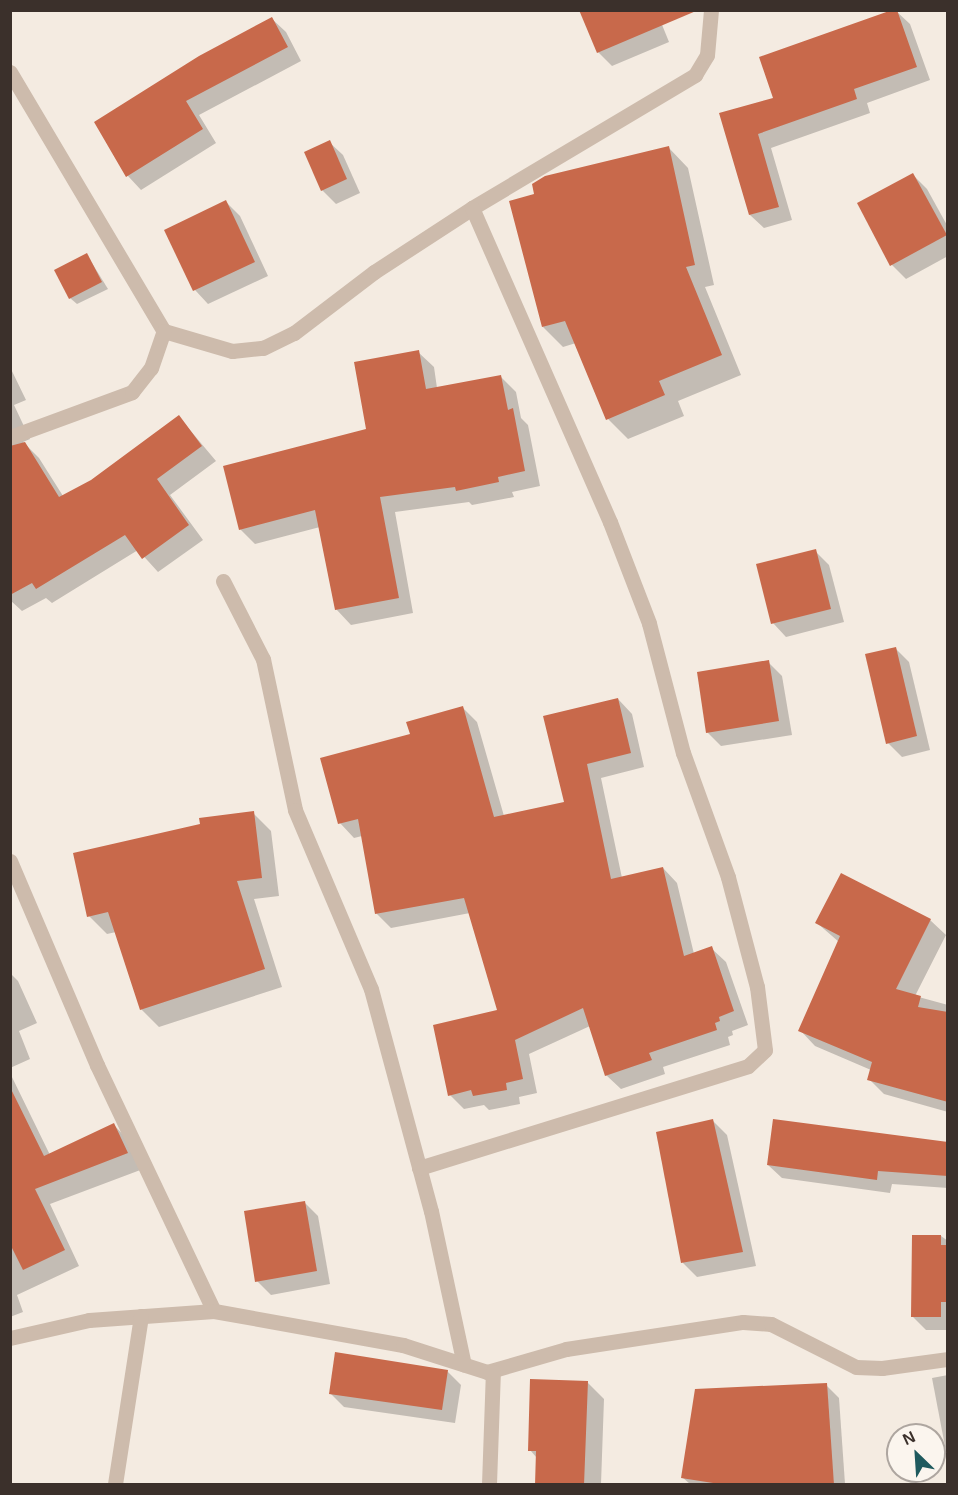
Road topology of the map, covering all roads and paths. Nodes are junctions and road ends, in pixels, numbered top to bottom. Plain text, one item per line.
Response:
1 (711, 10) edge
2 (10, 72) edge
3 (472, 208) junction
4 (164, 331) junction
5 (10, 437) edge
6 (223, 581) dead end
7 (10, 861) edge
8 (419, 1168) junction
9 (214, 1311) junction
10 (141, 1316) junction
11 (10, 1338) edge
12 (948, 1359) edge
13 (464, 1365) junction
14 (493, 1372) junction
15 (115, 1485) edge
16 (489, 1485) edge

1 - 3 street
2 - 4 street
3 - 4 street
3 - 8 street
4 - 5 street
6 - 8 street
7 - 9 street
8 - 13 street
9 - 10 street
9 - 13 street
10 - 11 street
10 - 15 street
12 - 14 street
13 - 14 street
14 - 16 street

